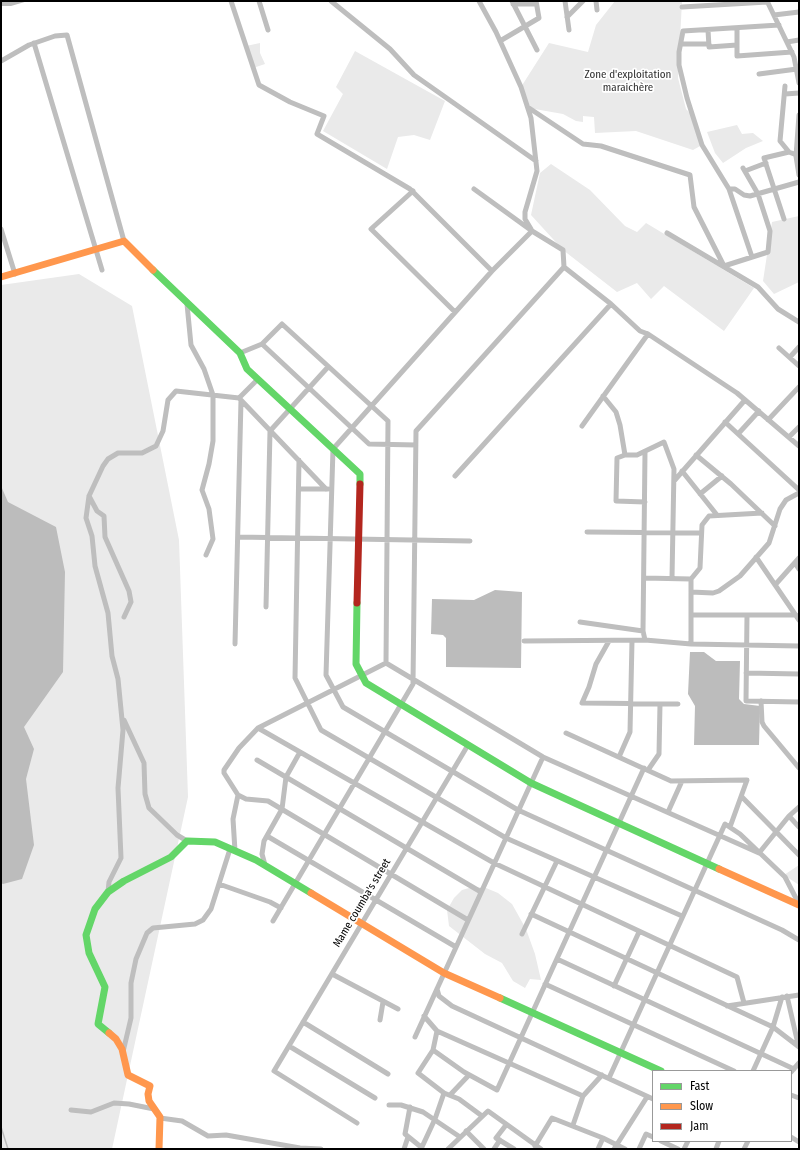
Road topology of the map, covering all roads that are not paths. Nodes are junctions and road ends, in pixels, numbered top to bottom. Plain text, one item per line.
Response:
1 (231, 1) edge
2 (259, 1) edge
3 (331, 1) edge
4 (479, 1) edge
5 (565, 1) edge
6 (583, 1) edge
7 (596, 1) edge
8 (767, 1) edge
9 (513, 2) edge
10 (536, 2) edge
11 (682, 6) dead end
12 (597, 10) dead end
13 (799, 12) edge
14 (774, 15) junction
15 (567, 17) junction
16 (779, 25) junction
17 (524, 27) junction
18 (737, 28) junction
19 (268, 30) dead end
20 (569, 30) dead end
21 (708, 30) junction
22 (799, 40) edge
23 (500, 41) junction
24 (787, 42) junction
25 (34, 43) junction
26 (680, 44) junction
27 (709, 44) junction
28 (737, 45) junction
29 (537, 50) dead end
30 (795, 55) edge
31 (1, 61) edge
32 (797, 69) junction
33 (759, 74) dead end
34 (799, 83) edge
35 (785, 86) dead end
36 (799, 92) edge
37 (785, 94) junction
38 (529, 108) junction
39 (799, 115) edge
40 (789, 152) junction
41 (797, 156) edge
42 (536, 161) junction
43 (766, 164) junction
44 (799, 175) edge
45 (799, 182) edge
46 (729, 188) junction
47 (474, 189) dead end
48 (774, 189) junction
49 (413, 191) junction
50 (758, 194) junction
51 (784, 220) dead end
52 (1, 230) edge
53 (532, 231) junction
54 (667, 233) dead end
55 (124, 241) junction
56 (96, 249) junction
57 (752, 257) junction
58 (724, 266) junction
59 (564, 267) junction
60 (102, 270) dead end
61 (492, 272) junction
62 (15, 274) junction
63 (1, 277) edge
64 (187, 304) junction
65 (611, 304) junction
66 (456, 312) junction
67 (799, 322) edge
68 (648, 334) junction
69 (262, 344) junction
70 (799, 347) edge
71 (779, 348) dead end
72 (240, 353) junction
73 (790, 357) junction
74 (799, 366) edge
75 (328, 367) junction
76 (258, 379) junction
77 (799, 387) edge
78 (309, 388) junction
79 (213, 395) junction
80 (603, 396) junction
81 (240, 399) junction
82 (745, 400) junction
83 (372, 406) junction
84 (290, 409) junction
85 (759, 411) junction
86 (768, 420) junction
87 (725, 422) junction
88 (582, 426) dead end
89 (799, 427) edge
90 (352, 428) junction
91 (270, 431) junction
92 (738, 434) junction
93 (789, 437) junction
94 (388, 444) junction
95 (416, 445) junction
96 (799, 446) edge
97 (333, 449) junction
98 (645, 452) junction
99 (625, 455) junction
100 (696, 455) junction
101 (299, 460) junction
102 (682, 471) junction
103 (455, 476) dead end
104 (722, 476) junction
105 (674, 481) junction
106 (299, 489) junction
107 (329, 489) junction
108 (799, 491) edge
109 (700, 494) junction
110 (90, 496) junction
111 (644, 502) junction
112 (762, 514) junction
113 (717, 515) junction
114 (775, 526) junction
115 (587, 532) dead end
116 (644, 532) junction
117 (673, 532) junction
118 (701, 533) junction
119 (238, 537) junction
120 (268, 538) junction
121 (298, 538) junction
122 (330, 539) junction
123 (358, 539) junction
124 (387, 540) junction
125 (415, 540) junction
126 (470, 541) dead end
127 (206, 555) dead end
128 (756, 557) junction
129 (799, 558) edge
130 (795, 563) junction
131 (799, 569) edge
132 (644, 578) junction
133 (672, 578) junction
134 (691, 579) junction
135 (775, 585) junction
136 (691, 592) junction
137 (266, 607) dead end
138 (691, 615) junction
139 (747, 615) junction
140 (124, 617) dead end
141 (797, 618) edge
142 (580, 622) dead end
143 (643, 631) junction
144 (645, 640) junction
145 (524, 641) dead end
146 (609, 641) junction
147 (632, 641) junction
148 (235, 644) dead end
149 (691, 644) junction
150 (747, 645) junction
151 (799, 646) edge
152 (386, 663) junction
153 (746, 673) junction
154 (799, 674) edge
155 (361, 675) junction
156 (413, 678) junction
157 (334, 690) junction
158 (761, 701) junction
159 (799, 702) edge
160 (308, 703) junction
161 (631, 703) junction
162 (660, 704) junction
163 (678, 704) dead end
164 (401, 705) junction
165 (122, 716) junction
166 (258, 728) junction
167 (385, 732) junction
168 (566, 733) dead end
169 (468, 745) junction
170 (300, 752) junction
171 (543, 757) junction
172 (618, 757) junction
173 (369, 759) junction
174 (257, 760) dead end
175 (799, 768) edge
176 (646, 769) junction
177 (452, 772) junction
178 (286, 777) junction
179 (682, 781) junction
180 (355, 783) junction
181 (531, 783) junction
182 (238, 795) junction
183 (631, 796) junction
184 (742, 797) junction
185 (437, 798) junction
186 (799, 807) edge
187 (282, 809) junction
188 (340, 809) junction
189 (518, 810) junction
190 (668, 812) junction
191 (789, 816) junction
192 (422, 822) junction
193 (619, 823) junction
194 (730, 827) junction
195 (799, 827) edge
196 (777, 832) junction
197 (324, 835) junction
198 (720, 835) junction
199 (267, 836) junction
200 (506, 838) junction
201 (187, 841) junction
202 (407, 848) junction
203 (232, 850) junction
204 (606, 850) junction
205 (759, 853) junction
206 (799, 855) edge
207 (309, 861) junction
208 (557, 861) junction
209 (494, 863) junction
210 (707, 863) junction
211 (266, 866) junction
212 (391, 874) junction
213 (594, 877) junction
214 (219, 884) junction
215 (296, 884) junction
216 (544, 887) junction
217 (694, 890) junction
218 (108, 892) junction
219 (481, 892) junction
220 (376, 900) junction
221 (581, 905) junction
222 (799, 905) edge
223 (281, 908) junction
224 (531, 914) junction
225 (682, 916) junction
226 (468, 920) junction
227 (273, 921) dead end
228 (362, 923) junction
229 (569, 932) junction
230 (639, 932) junction
231 (522, 934) dead end
232 (799, 940) edge
233 (669, 946) junction
234 (456, 947) junction
235 (557, 959) junction
236 (626, 959) junction
237 (656, 973) junction
238 (332, 974) junction
239 (444, 974) junction
240 (545, 984) junction
241 (614, 986) junction
242 (437, 989) junction
243 (799, 995) edge
244 (785, 997) junction
245 (645, 999) junction
246 (383, 1002) junction
247 (744, 1003) junction
248 (726, 1006) junction
249 (398, 1010) dead end
250 (532, 1013) junction
251 (424, 1016) junction
252 (380, 1020) dead end
253 (303, 1022) junction
254 (633, 1025) junction
255 (773, 1027) junction
256 (437, 1031) junction
257 (415, 1037) dead end
258 (521, 1038) junction
259 (289, 1046) junction
260 (798, 1046) edge
261 (433, 1050) junction
262 (620, 1052) junction
263 (761, 1053) junction
264 (123, 1055) junction
265 (510, 1063) junction
266 (799, 1063) edge
267 (659, 1070) edge
268 (732, 1070) edge
269 (752, 1070) edge
270 (792, 1070) edge
271 (388, 1074) dead end
272 (602, 1074) junction
273 (469, 1075) junction
274 (609, 1078) junction
275 (444, 1092) junction
276 (450, 1095) junction
277 (583, 1096) junction
278 (647, 1097) junction
279 (375, 1098) dead end
280 (652, 1099) edge
281 (389, 1105) dead end
282 (410, 1107) junction
283 (154, 1109) junction
284 (71, 1110) dead end
285 (482, 1116) junction
286 (160, 1118) junction
287 (435, 1120) junction
288 (357, 1123) dead end
289 (506, 1125) junction
290 (573, 1125) junction
291 (466, 1131) junction
292 (408, 1137) junction
293 (460, 1137) junction
294 (652, 1137) edge
295 (603, 1138) junction
296 (500, 1140) junction
297 (664, 1142) edge
298 (616, 1147) edge
299 (300, 1148) edge
300 (421, 1148) edge
301 (538, 1148) edge
302 (159, 1149) edge
303 (321, 1149) edge
304 (404, 1149) edge
305 (448, 1149) edge
306 (484, 1149) edge
307 (494, 1149) edge
308 (514, 1149) edge
309 (598, 1149) edge
310 (624, 1149) edge
311 (639, 1149) edge
312 (678, 1149) edge

1 - 49 street
2 - 19 street
3 - 42 street
4 - 23 street
5 - 15 street
6 - 15 street
7 - 12 street
8 - 11 street
8 - 14 street
9 - 10 street
9 - 17 street
10 - 17 street
13 - 14 street
14 - 16 street
15 - 20 street
16 - 18 street
16 - 24 street
17 - 23 street
17 - 29 street
18 - 21 street
18 - 28 street
21 - 26 street
21 - 27 street
22 - 24 street
23 - 38 street
24 - 30 street
25 - 31 street
25 - 55 street
25 - 56 street
26 - 27 street
26 - 46 street
27 - 28 street
28 - 30 street
30 - 32 street
32 - 33 street
32 - 34 street
35 - 37 street
36 - 37 street
37 - 40 street
38 - 42 street
38 - 58 street
39 - 41 street
40 - 41 street
40 - 43 street
41 - 44 street
42 - 53 street
43 - 48 street
43 - 50 street
45 - 48 street
46 - 50 street
46 - 57 street
47 - 53 street
48 - 50 street
48 - 51 street
49 - 61 street
49 - 66 street
50 - 57 street
52 - 62 street
53 - 59 street
53 - 61 street
54 - 58 street
55 - 56 street
55 - 64 street
56 - 60 street
56 - 62 street
57 - 58 street
58 - 67 street
59 - 65 street
59 - 95 street
61 - 66 street
62 - 63 street
64 - 72 street
64 - 79 street
65 - 68 street
65 - 103 street
66 - 83 street
68 - 80 street
68 - 82 street
69 - 72 street
69 - 75 street
69 - 78 street
70 - 73 street
71 - 73 street
72 - 76 street
73 - 74 street
75 - 78 street
75 - 83 street
76 - 81 street
76 - 84 street
77 - 86 street
78 - 84 street
78 - 90 street
79 - 81 street
79 - 110 street
79 - 127 street
80 - 88 street
80 - 99 street
81 - 91 street
81 - 119 street
82 - 85 street
82 - 87 street
83 - 90 street
83 - 94 street
84 - 91 street
84 - 97 street
85 - 86 street
85 - 92 street
86 - 93 street
87 - 92 street
87 - 100 street
89 - 93 street
90 - 94 street
90 - 97 street
91 - 101 street
91 - 120 street
92 - 108 street
93 - 96 street
94 - 95 street
94 - 124 street
95 - 125 street
97 - 107 street
97 - 123 street
98 - 99 street
98 - 105 street
98 - 111 street
99 - 111 street
100 - 102 street
100 - 104 street
101 - 106 street
101 - 107 street
102 - 105 street
102 - 109 street
104 - 109 street
104 - 112 street
105 - 117 street
106 - 107 street
106 - 121 street
107 - 122 street
108 - 114 street
109 - 113 street
110 - 140 street
110 - 165 street
111 - 116 street
112 - 113 street
112 - 114 street
113 - 118 street
114 - 128 street
115 - 116 street
116 - 117 street
116 - 132 street
117 - 118 street
117 - 133 street
118 - 134 street
119 - 120 street
119 - 148 street
120 - 121 street
120 - 137 street
121 - 122 street
121 - 160 street
122 - 123 street
122 - 157 street
123 - 124 street
123 - 155 street
124 - 125 street
124 - 152 street
125 - 126 street
125 - 156 street
128 - 135 street
128 - 136 street
129 - 130 street
130 - 131 street
130 - 135 street
132 - 133 street
132 - 143 street
133 - 134 street
134 - 136 street
135 - 141 street
136 - 138 street
138 - 139 street
138 - 149 street
139 - 141 street
139 - 150 street
142 - 143 street
143 - 144 street
144 - 147 street
144 - 149 street
145 - 146 street
146 - 147 street
146 - 161 street
147 - 161 street
149 - 150 street
150 - 151 street
150 - 153 street
152 - 155 street
152 - 156 street
153 - 154 street
153 - 158 street
155 - 157 street
155 - 164 street
156 - 164 street
156 - 171 street
157 - 160 street
157 - 167 street
158 - 159 street
158 - 175 street
160 - 166 street
160 - 173 street
161 - 162 street
161 - 172 street
162 - 163 street
162 - 176 street
164 - 167 street
164 - 169 street
165 - 201 street
165 - 218 street
166 - 170 street
166 - 182 street
167 - 173 street
167 - 177 street
168 - 172 street
169 - 177 street, Mame coumba's street
169 - 181 street
170 - 178 street
170 - 180 street
171 - 181 street
171 - 183 street
172 - 176 street
173 - 180 street
173 - 185 street
174 - 178 street
176 - 179 street
176 - 183 street
177 - 185 street, Mame coumba's street
177 - 189 street
178 - 187 street
178 - 188 street
179 - 184 street
179 - 190 street
180 - 188 street
180 - 192 street
181 - 189 street
181 - 193 street
182 - 187 street
182 - 203 street
183 - 190 street
183 - 193 street
184 - 194 street
184 - 196 street
185 - 192 street, Mame coumba's street
185 - 200 street
186 - 191 street
187 - 197 street
187 - 199 street
188 - 197 street
188 - 202 street
189 - 200 street
189 - 204 street
190 - 198 street
191 - 195 street
191 - 196 street
192 - 202 street, Mame coumba's street
192 - 209 street
193 - 204 street
193 - 210 street
194 - 198 street
194 - 205 street
196 - 205 street
196 - 206 street
197 - 207 street
197 - 212 street
198 - 205 street
198 - 210 street
199 - 207 street
199 - 211 street
200 - 208 street
200 - 209 street
201 - 203 street
201 - 218 street
202 - 212 street, Mame coumba's street
202 - 219 street
203 - 211 street
203 - 214 street
204 - 213 street
204 - 217 street
205 - 222 street
207 - 215 street
207 - 220 street
208 - 213 street
208 - 216 street
209 - 216 street
209 - 219 street
210 - 217 street
210 - 222 street
211 - 215 street
212 - 220 street, Mame coumba's street
212 - 226 street
213 - 221 street
213 - 225 street
214 - 223 street
214 - 264 street
215 - 223 street
215 - 228 street
216 - 221 street
216 - 224 street
217 - 225 street
217 - 232 street
218 - 264 street
219 - 226 street
220 - 228 street, Mame coumba's street
220 - 234 street
221 - 229 street
221 - 230 street
223 - 227 street
224 - 229 street
224 - 231 street
225 - 233 street
226 - 234 street
228 - 238 street, Mame coumba's street
228 - 239 street
229 - 235 street
229 - 236 street
230 - 233 street
230 - 236 street
233 - 237 street
233 - 247 street
234 - 239 street
235 - 240 street
235 - 241 street
236 - 237 street
236 - 241 street
237 - 245 street
237 - 248 street
238 - 246 street
238 - 253 street, Mame coumba's street
239 - 242 street
239 - 250 street
240 - 250 street
240 - 254 street
241 - 245 street
242 - 251 street
242 - 258 street
243 - 244 street
244 - 247 street
244 - 255 street
244 - 260 street
245 - 254 street
245 - 263 street
246 - 249 street
246 - 252 street
247 - 248 street
248 - 255 street
250 - 258 street
250 - 262 street
251 - 256 street
251 - 257 street
253 - 259 street, Mame coumba's street
253 - 271 street
254 - 262 street
254 - 268 street
255 - 260 street
255 - 263 street
256 - 261 street
256 - 265 street
258 - 265 street
258 - 272 street
259 - 279 street
259 - 288 street, Mame coumba's street
261 - 273 street
261 - 275 street
262 - 267 street
262 - 274 street
263 - 269 street
263 - 270 street
264 - 283 street
265 - 273 street
265 - 277 street
266 - 270 street
272 - 274 street
272 - 277 street
273 - 276 street
274 - 278 street
275 - 276 street
275 - 287 street
276 - 285 street
277 - 290 street
278 - 280 street
278 - 298 street
281 - 282 street
282 - 287 street
282 - 292 street
283 - 284 street
283 - 286 street
285 - 289 street
285 - 291 street
286 - 299 street
286 - 302 street
287 - 293 street
287 - 300 street
289 - 296 street
289 - 301 street
290 - 295 street
290 - 301 street
291 - 293 street
291 - 306 street
292 - 300 street
292 - 304 street
293 - 305 street
294 - 311 street
295 - 298 street
295 - 309 street
296 - 307 street
296 - 308 street
297 - 312 street
298 - 310 street
299 - 303 street

